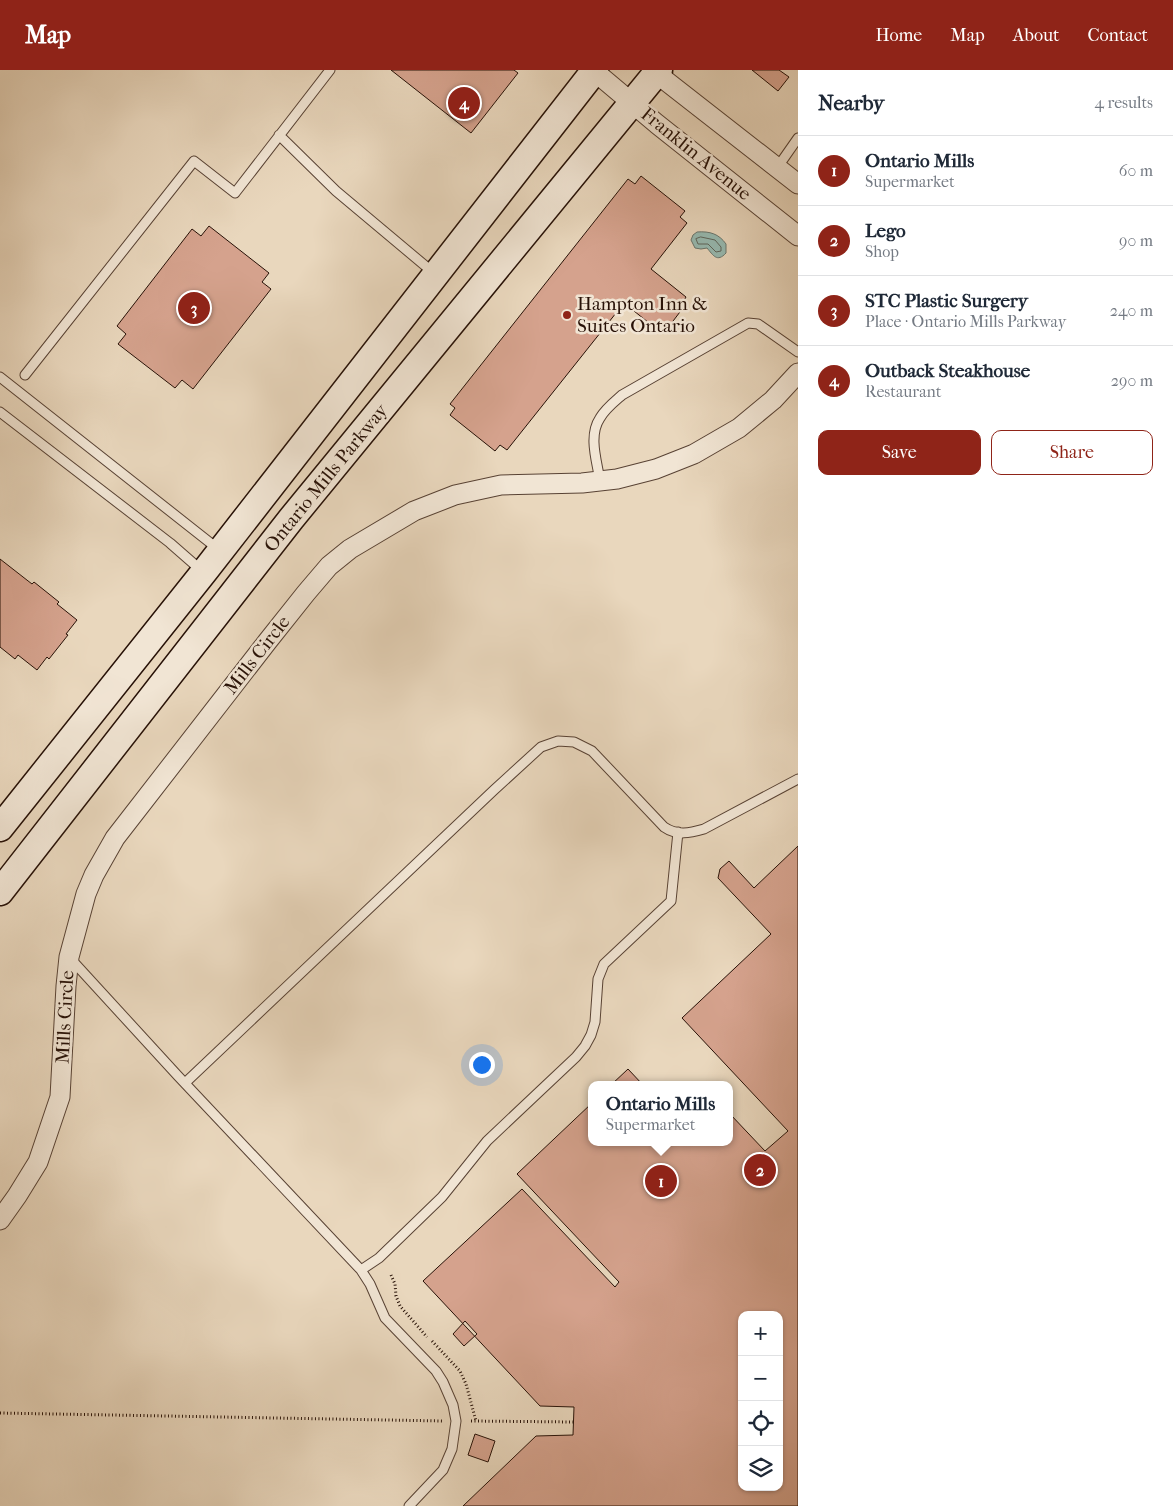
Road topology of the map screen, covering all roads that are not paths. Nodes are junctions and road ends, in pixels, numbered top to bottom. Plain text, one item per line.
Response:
1 (330, 70) edge
2 (594, 70) edge
3 (656, 71) edge
4 (633, 102) junction
5 (279, 135) junction
6 (798, 138) edge
7 (776, 168) junction
8 (798, 184) edge
9 (798, 236) edge
10 (435, 274) junction
11 (798, 352) edge
12 (798, 373) edge
13 (25, 376) dead end
14 (0, 377) edge
15 (0, 412) edge
16 (600, 481) junction
17 (220, 550) junction
18 (204, 572) junction
19 (798, 779) edge
20 (0, 828) edge
21 (678, 832) junction
22 (0, 892) edge
23 (69, 957) junction
24 (185, 1083) junction
25 (0, 1220) edge
26 (361, 1270) junction
27 (409, 1506) edge

1 - 5 lane
2 - 4 street, Franklin Avenue
2 - 10 main road, Ontario Mills Parkway
3 - 4 main road, Ontario Mills Parkway
3 - 7 street, Franklin Avenue
4 - 9 street, Franklin Avenue
4 - 22 main road, Ontario Mills Parkway
5 - 10 lane
5 - 13 lane
6 - 7 lane
7 - 8 street, Franklin Avenue
10 - 17 main road, Ontario Mills Parkway
11 - 16 lane
12 - 16 street, Mills Circle
14 - 17 lane
15 - 18 lane
16 - 23 street, Mills Circle
17 - 18 main road, Ontario Mills Parkway
18 - 20 main road, Ontario Mills Parkway
19 - 21 lane
21 - 24 lane
21 - 26 lane
23 - 24 lane
23 - 25 street, Mills Circle
24 - 26 lane
26 - 27 lane

